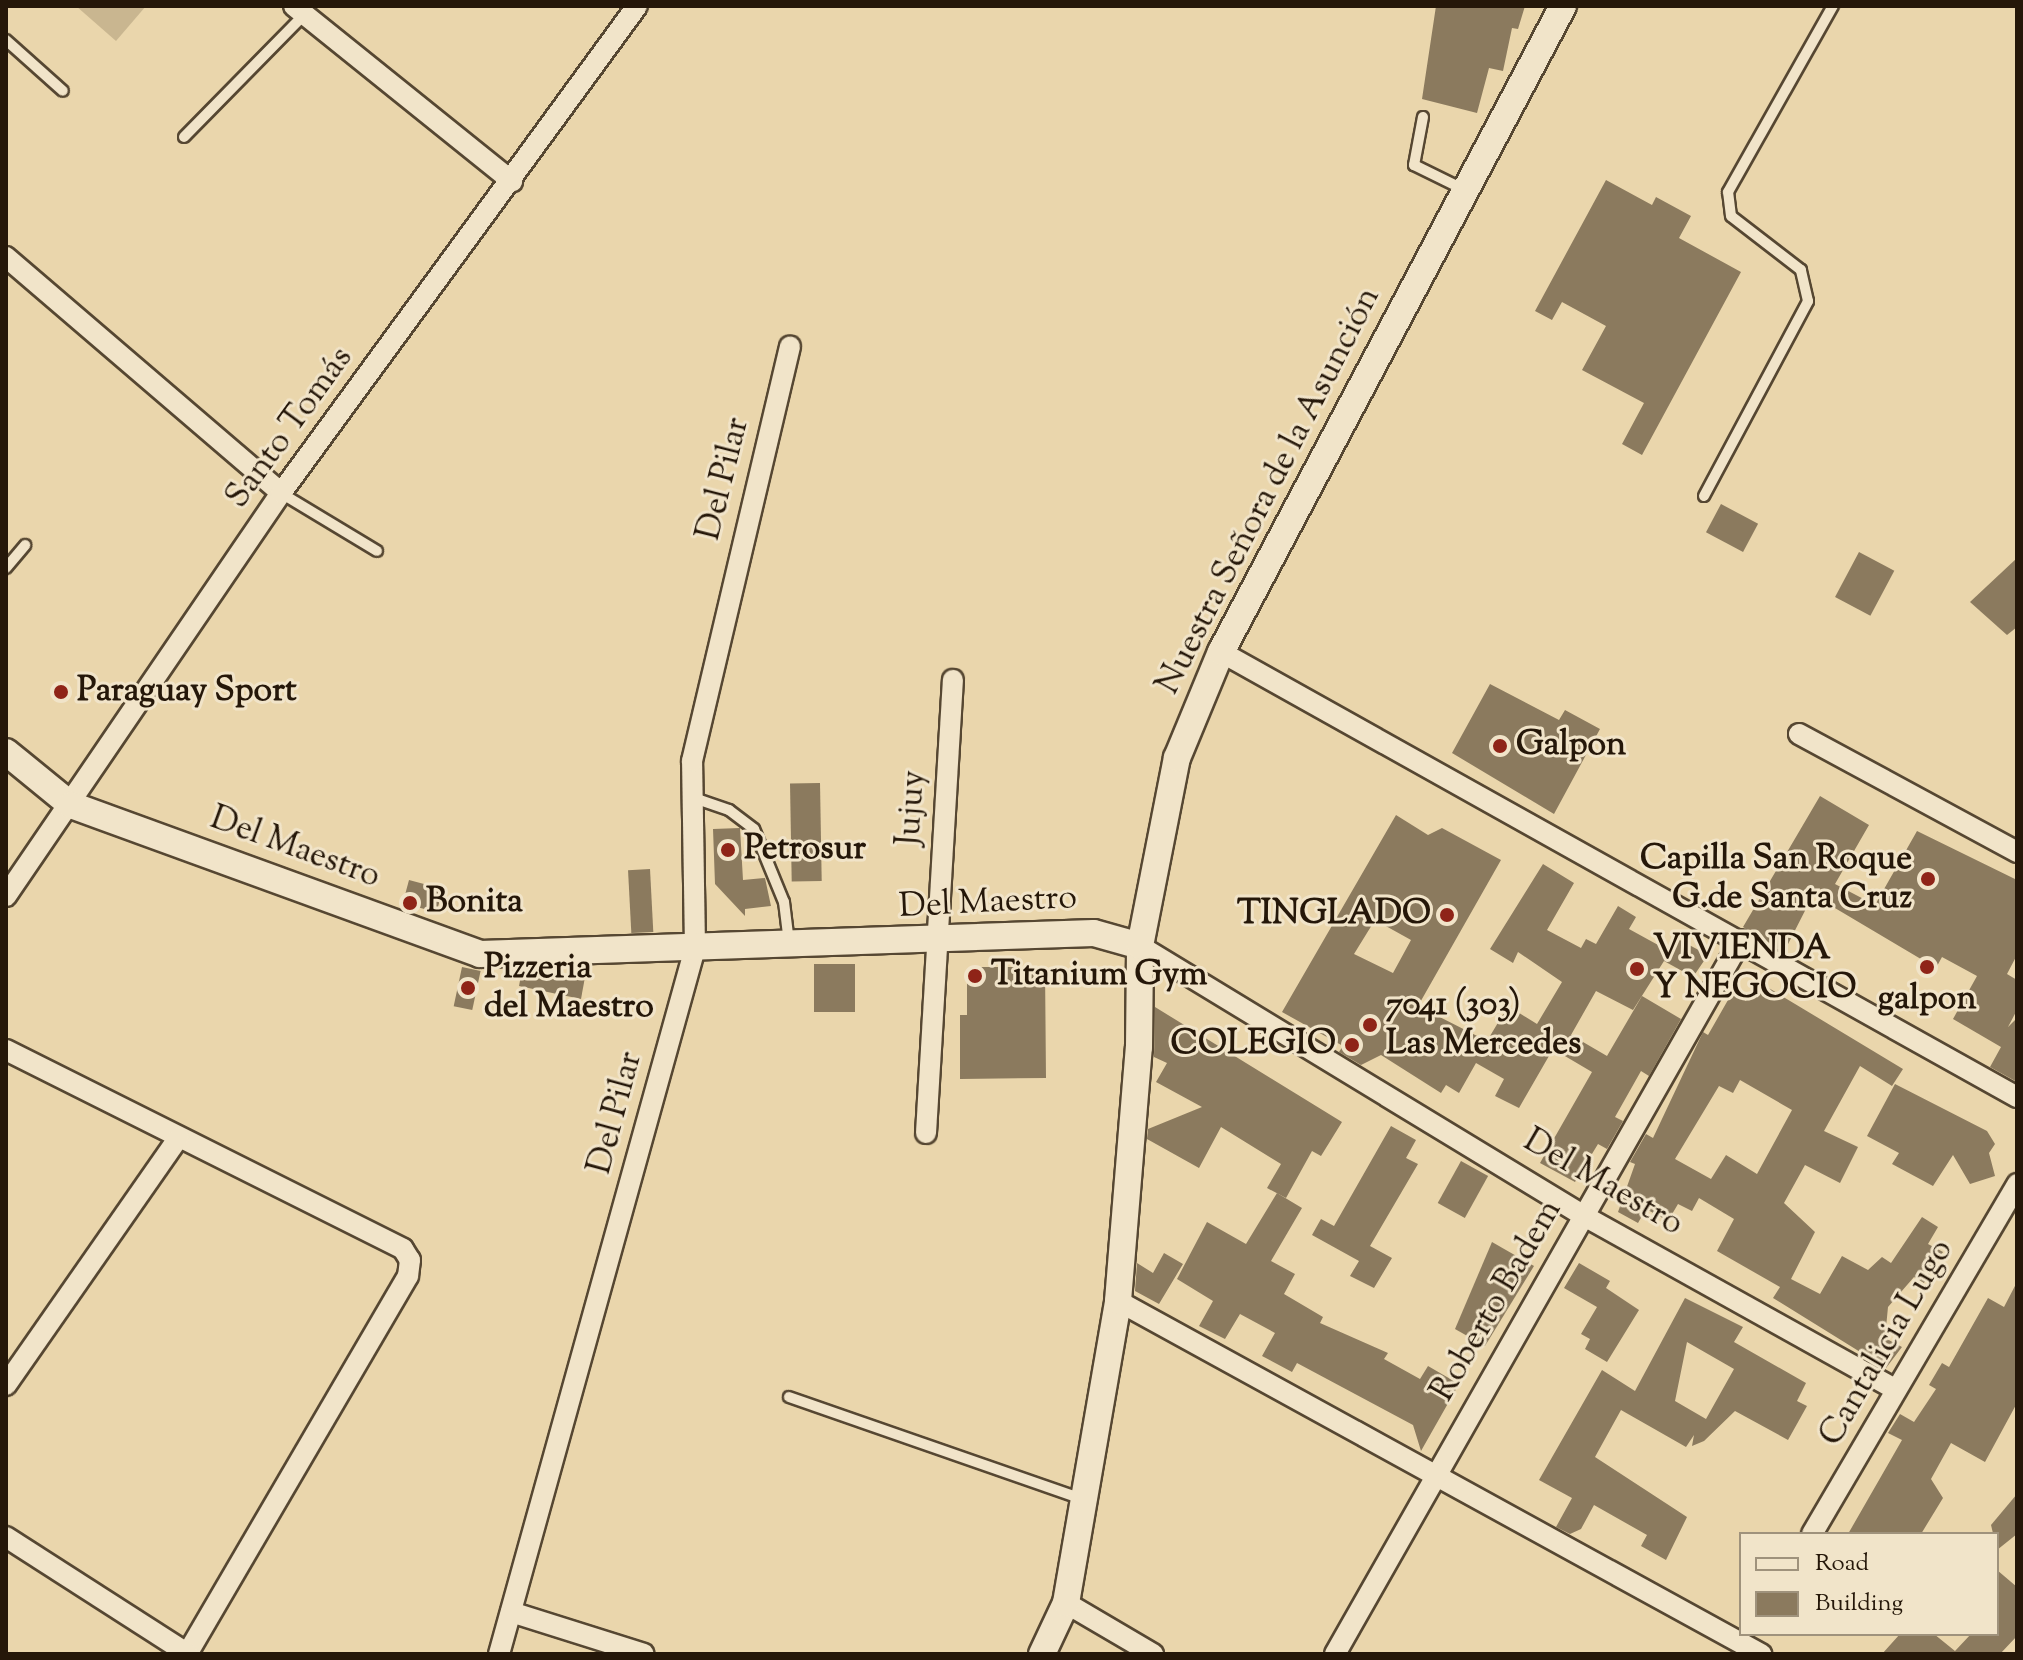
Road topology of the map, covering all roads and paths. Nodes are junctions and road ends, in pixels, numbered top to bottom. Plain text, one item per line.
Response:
1 (637, 6) edge
2 (1563, 6) edge
3 (1833, 6) edge
4 (299, 10) edge
5 (6, 40) edge
6 (63, 91) dead end
7 (1423, 117) dead end
8 (184, 137) dead end
9 (512, 181) junction
10 (1465, 189) junction
11 (6, 257) edge
12 (790, 346) dead end
13 (281, 493) junction
14 (1704, 496) dead end
15 (25, 545) dead end
16 (377, 551) dead end
17 (6, 568) edge
18 (1221, 652) junction
19 (953, 680) dead end
20 (1799, 734) dead end
21 (6, 752) edge
22 (694, 798) junction
23 (71, 805) junction
24 (2017, 852) edge
25 (6, 896) edge
26 (1741, 940) junction
27 (935, 942) junction
28 (1140, 946) junction
29 (789, 947) junction
30 (695, 948) junction
31 (6, 1050) edge
32 (2017, 1097) edge
33 (926, 1133) dead end
34 (179, 1137) junction
35 (2017, 1184) edge
36 (1584, 1216) junction
37 (1118, 1301) junction
38 (6, 1385) edge
39 (1896, 1390) junction
40 (789, 1397) dead end
41 (1435, 1474) junction
42 (1086, 1501) junction
43 (1813, 1532) edge
44 (6, 1537) edge
45 (1066, 1603) junction
46 (511, 1612) junction
47 (1751, 1647) edge
48 (187, 1654) edge
49 (499, 1654) edge
50 (644, 1654) edge
51 (1042, 1654) edge
52 (1153, 1654) edge
53 (1335, 1654) edge

1 - 9 street, Santo Tomás
2 - 10 street, Nuestra Señora de la Asunción
3 - 14 lane
4 - 8 lane
4 - 9 street
5 - 6 lane
7 - 10 lane
9 - 13 street, Santo Tomás
10 - 18 street, Nuestra Señora de la Asunción
11 - 13 street
12 - 22 street, Del Pilar
13 - 16 lane
13 - 23 street, Santo Tomás
15 - 17 lane
18 - 26 street
18 - 28 street, Nuestra Señora de la Asunción
19 - 27 street, Jujuy
20 - 24 street
21 - 23 street, Del Maestro
22 - 29 lane
22 - 30 street, Del Pilar
23 - 25 street, Santo Tomás
23 - 30 street, Del Maestro
26 - 32 street
26 - 36 street, Roberto Badem
27 - 28 street, Del Maestro
27 - 29 street, Del Maestro
27 - 33 street, Jujuy
28 - 36 street, Del Maestro
28 - 37 street, Nuestra Señora de la Asunción
29 - 30 street, Del Maestro
30 - 46 street, Del Pilar
31 - 34 street
34 - 38 street
34 - 48 street
35 - 39 street, Cantalicia Lugo
36 - 39 street, Del Maestro
36 - 41 street, Roberto Badem
37 - 41 street
37 - 42 street, Nuestra Señora de la Asunción
39 - 43 street, Cantalicia Lugo
40 - 42 lane
41 - 47 street
41 - 53 street, Roberto Badem
42 - 45 street, Nuestra Señora de la Asunción
44 - 48 street
45 - 51 street, Nuestra Señora de la Asunción
45 - 52 street
46 - 49 street, Del Pilar
46 - 50 street

